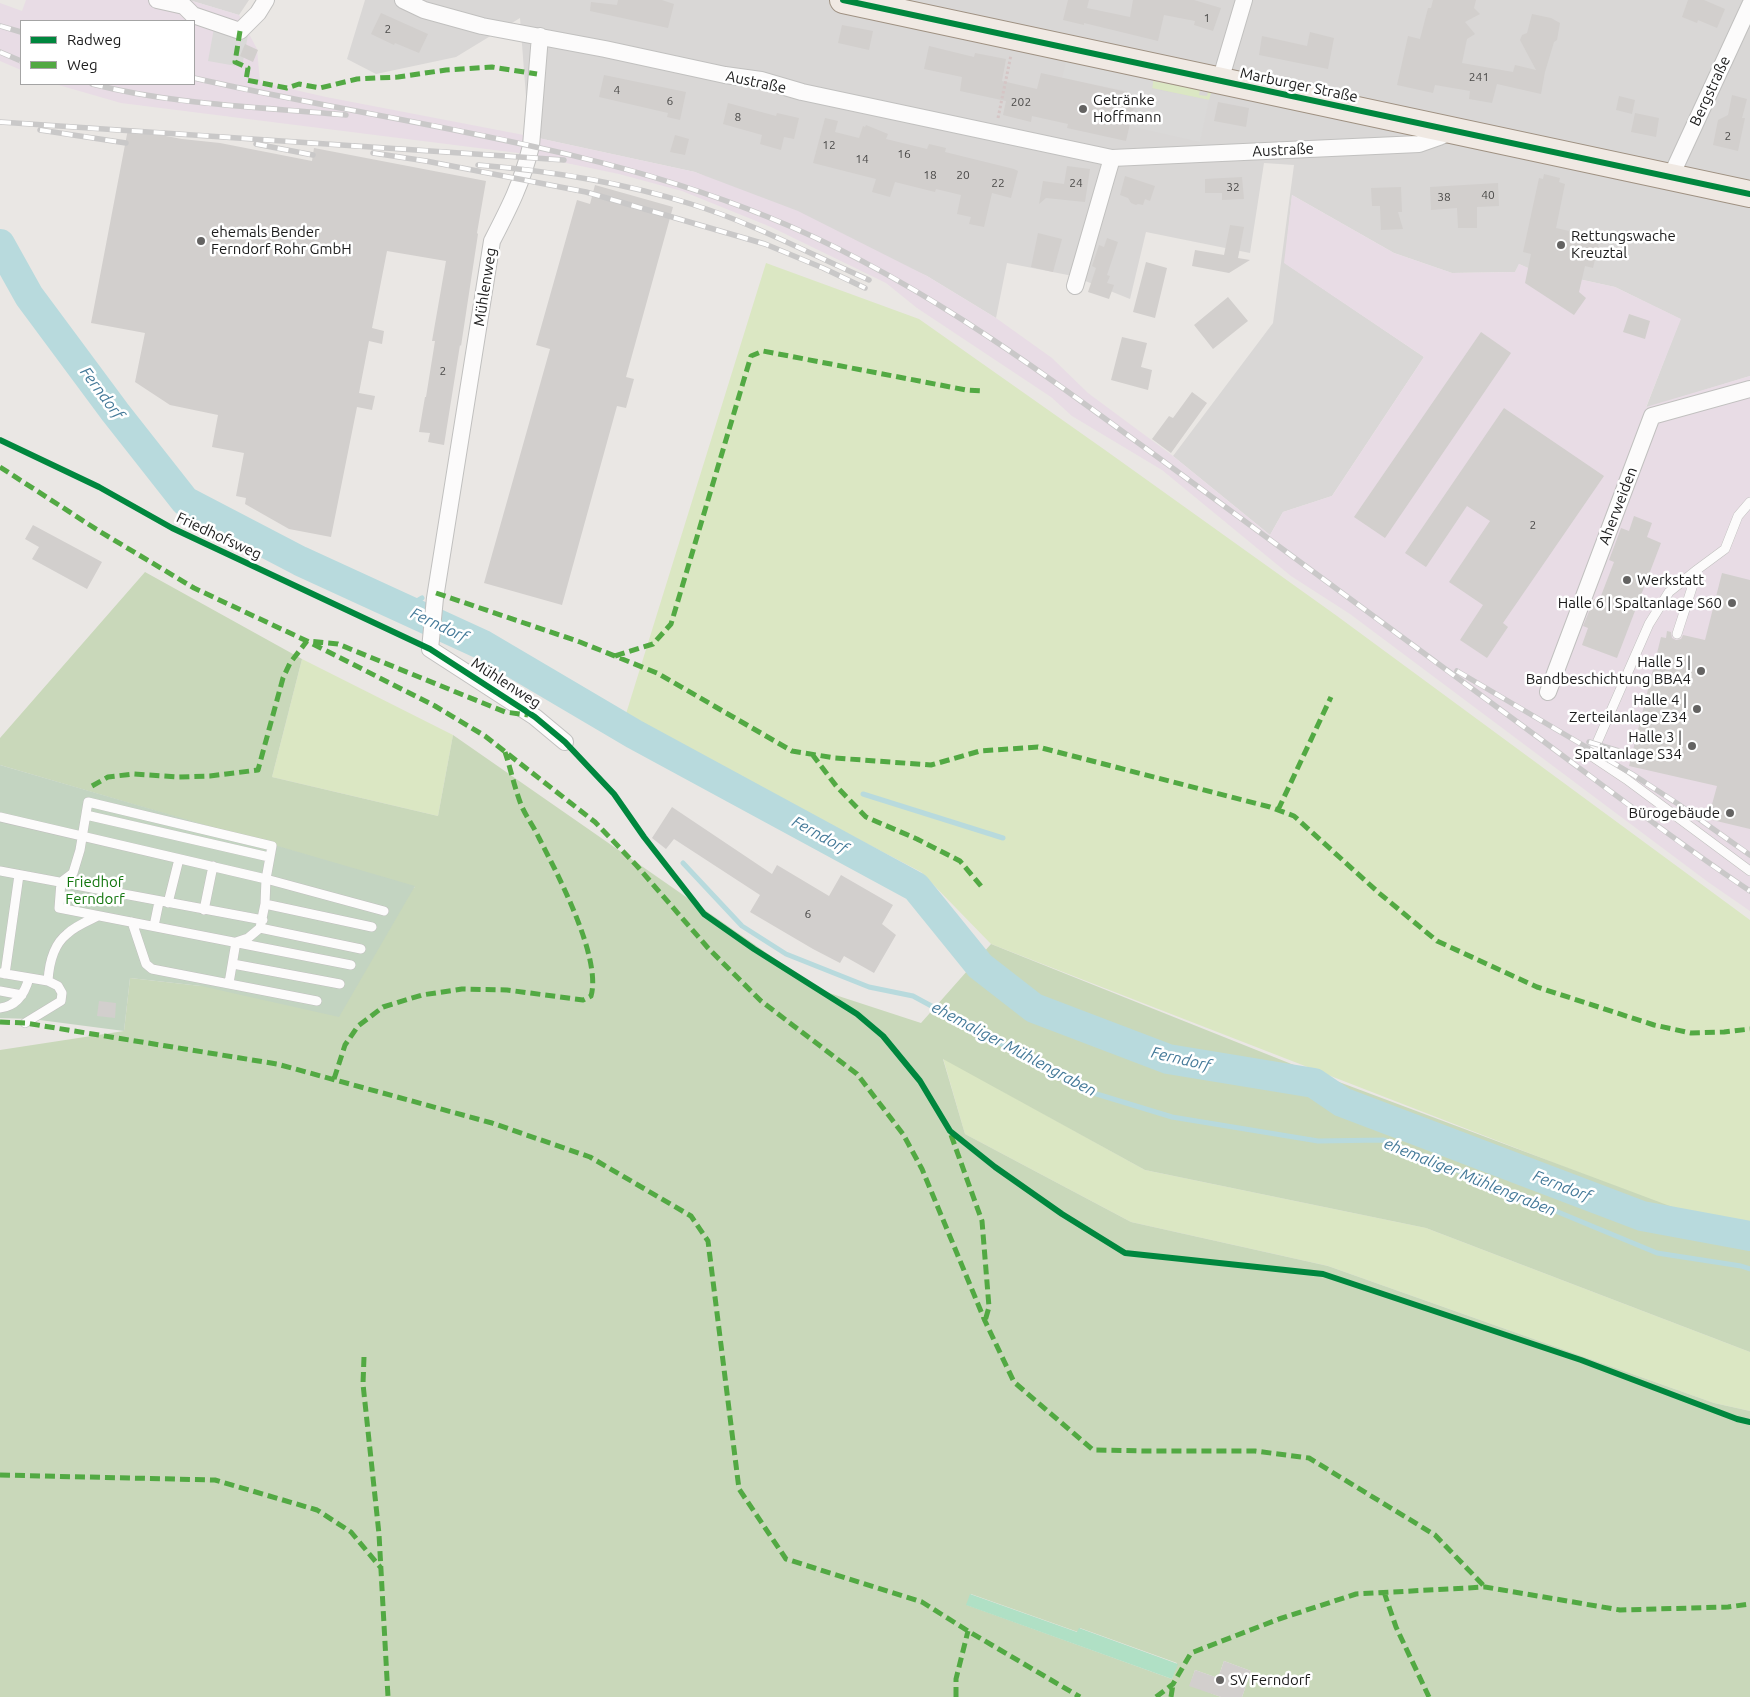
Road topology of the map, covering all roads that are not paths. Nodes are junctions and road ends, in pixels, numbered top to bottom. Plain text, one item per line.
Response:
1 (157, 0) edge
2 (266, 0) edge
3 (402, 0) edge
4 (843, 0) edge
5 (1244, 0) edge
6 (1750, 5) edge
7 (540, 36) junction
8 (1220, 81) junction
9 (1452, 131) junction
10 (1112, 158) junction
11 (1671, 176) junction
12 (1750, 194) edge
13 (1075, 286) dead end
14 (1750, 390) edge
15 (1750, 502) edge
16 (1698, 569) junction
17 (1677, 634) dead end
18 (1548, 692) dead end
19 (566, 742) dead end
20 (86, 815) junction
21 (0, 817) edge
22 (82, 835) junction
23 (269, 857) junction
24 (179, 859) junction
25 (213, 866) junction
26 (0, 871) edge
27 (1750, 871) edge
28 (19, 875) junction
29 (266, 879) junction
30 (60, 882) junction
31 (163, 903) junction
32 (265, 904) junction
33 (204, 910) junction
34 (384, 911) dead end
35 (98, 916) junction
36 (132, 922) junction
37 (262, 924) junction
38 (154, 926) junction
39 (372, 927) dead end
40 (236, 942) junction
41 (361, 948) dead end
42 (232, 964) junction
43 (351, 965) dead end
44 (3, 973) edge
45 (28, 978) junction
46 (48, 981) junction
47 (229, 983) junction
48 (340, 984) dead end
49 (0, 991) edge
50 (22, 995) junction
51 (317, 1000) dead end
52 (0, 1008) edge
53 (25, 1023) dead end

1 - 2 street
3 - 7 street, Austraße
4 - 8 main road, Marburger Straße
5 - 8 street
6 - 11 street, Bergstraße
7 - 10 street, Austraße
7 - 19 street, Mühlenweg
8 - 9 main road, Marburger Straße
9 - 10 street, Austraße
9 - 11 main road, Marburger Straße
10 - 13 street
11 - 12 main road, Marburger Straße
14 - 18 street, Aherweiden
15 - 16 lane
16 - 17 lane
16 - 27 lane
20 - 22 lane
20 - 23 lane
20 - 23 lane
21 - 22 lane
22 - 24 lane
22 - 30 lane
23 - 29 lane
24 - 25 lane
24 - 31 lane
25 - 29 lane
25 - 33 lane
26 - 28 lane
28 - 30 lane
28 - 44 lane
29 - 32 lane
29 - 34 lane
30 - 31 lane
30 - 35 lane
31 - 33 lane
31 - 38 lane
32 - 37 lane
32 - 39 lane
33 - 37 lane
35 - 36 lane
35 - 46 lane
36 - 38 lane
36 - 47 lane
37 - 40 lane
37 - 41 lane
38 - 40 lane
40 - 42 lane
40 - 43 lane
42 - 47 lane
42 - 48 lane
44 - 45 lane
45 - 46 lane
45 - 50 lane
46 - 53 lane
47 - 51 lane
49 - 50 lane
50 - 52 lane

